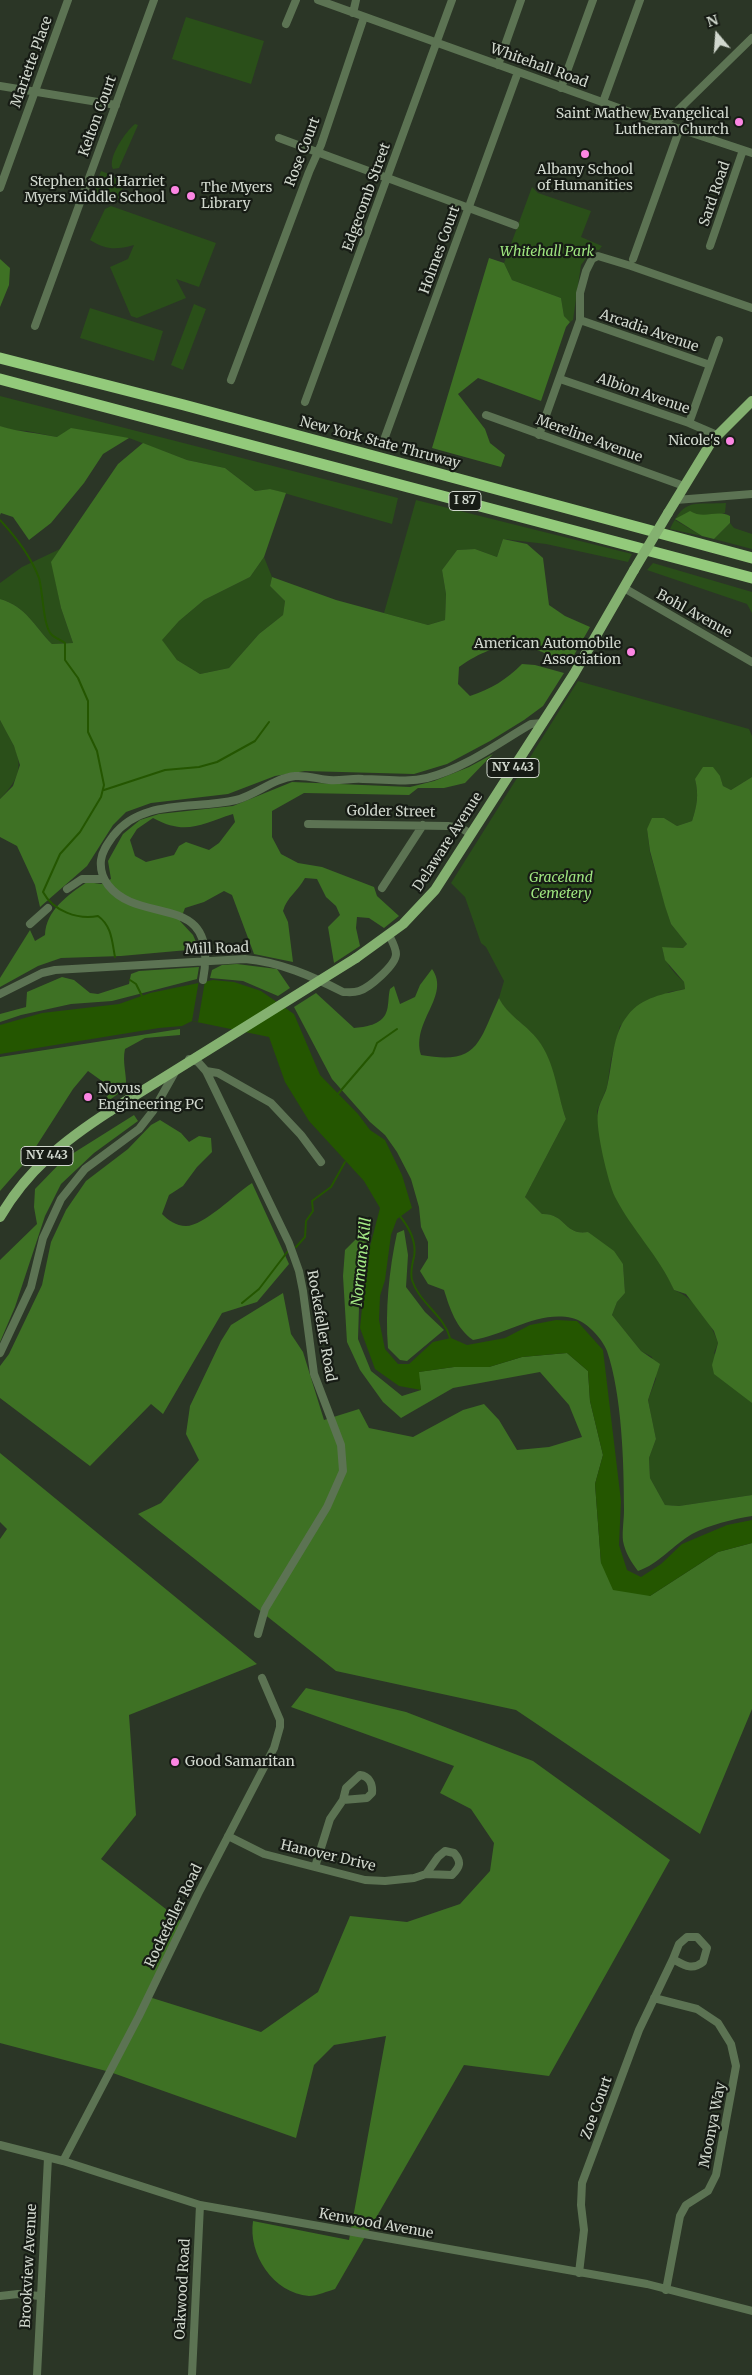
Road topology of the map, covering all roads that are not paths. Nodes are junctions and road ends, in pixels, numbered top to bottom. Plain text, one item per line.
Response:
1 (68, 0) edge
2 (154, 0) edge
3 (296, 0) edge
4 (318, 0) edge
5 (452, 0) edge
6 (521, 0) edge
7 (593, 0) edge
8 (640, 0) edge
9 (356, 5) edge
10 (364, 17) junction
11 (286, 24) dead end
12 (752, 38) edge
13 (437, 43) junction
14 (498, 65) junction
15 (518, 72) junction
16 (0, 86) edge
17 (561, 88) junction
18 (35, 92) junction
19 (603, 102) junction
20 (116, 105) junction
21 (665, 123) junction
22 (680, 128) junction
23 (279, 138) dead end
24 (743, 150) junction
25 (317, 152) junction
26 (752, 153) edge
27 (388, 178) junction
28 (0, 188) edge
29 (468, 208) junction
30 (514, 225) dead end
31 (710, 246) dead end
32 (633, 259) dead end
33 (752, 308) edge
34 (580, 320) junction
35 (35, 326) dead end
36 (719, 340) dead end
37 (0, 358) edge
38 (710, 365) junction
39 (0, 379) edge
40 (560, 379) junction
41 (231, 380) dead end
42 (752, 400) edge
43 (305, 402) dead end
44 (486, 415) dead end
45 (689, 423) junction
46 (539, 435) junction
47 (717, 435) junction
48 (385, 437) dead end
49 (684, 486) junction
50 (752, 494) edge
51 (676, 500) junction
52 (752, 558) edge
53 (752, 578) edge
54 (624, 588) junction
55 (752, 662) edge
56 (543, 723) junction
57 (308, 824) dead end
58 (423, 825) junction
59 (471, 834) junction
60 (104, 879) junction
61 (382, 888) dead end
62 (67, 889) dead end
63 (48, 908) dead end
64 (30, 924) dead end
65 (389, 935) junction
66 (207, 961) junction
67 (203, 980) dead end
68 (0, 994) edge
69 (206, 1071) junction
70 (321, 1162) dead end
71 (0, 1217) edge
72 (0, 1353) edge
73 (258, 1634) dead end
74 (262, 1678) dead end
75 (343, 1800) dead end
76 (228, 1836) junction
77 (315, 1867) junction
78 (426, 1874) dead end
79 (673, 1959) junction
80 (654, 1998) junction
81 (0, 2144) edge
82 (48, 2158) junction
83 (63, 2162) junction
84 (200, 2205) junction
85 (579, 2273) junction
86 (666, 2290) junction
87 (0, 2296) edge
88 (40, 2296) junction
89 (752, 2311) edge
90 (37, 2375) edge
91 (192, 2375) edge

1 - 18 street, Mariette Place
2 - 20 street, Kelton Court
3 - 11 street
4 - 9 street, Whitehall Road
5 - 13 street, Edgecomb Street
6 - 14 street
7 - 17 street
8 - 19 street
9 - 10 street, Whitehall Road
10 - 13 street, Whitehall Road
10 - 25 street, Rose Court
12 - 21 street
13 - 14 street, Whitehall Road
13 - 27 street, Edgecomb Street
14 - 15 street, Whitehall Road
15 - 17 street, Whitehall Road
15 - 29 street, Holmes Court
16 - 18 street
17 - 19 street, Whitehall Road
18 - 20 street
18 - 28 street, Mariette Place
19 - 21 street, Whitehall Road
20 - 35 street, Kelton Court
21 - 22 street, Whitehall Road
22 - 24 street, Whitehall Road
22 - 32 street
23 - 25 street
24 - 26 street, Whitehall Road
24 - 31 street, Sard Road
25 - 27 street
25 - 41 street, Rose Court
27 - 29 street
27 - 43 street, Edgecomb Street
29 - 30 street
29 - 48 street, Holmes Court
33 - 34 street
34 - 38 street, Arcadia Avenue
34 - 40 street
36 - 38 street
37 - 52 highway, New York State Thruway / I 87
38 - 45 street
39 - 53 highway, I 87
40 - 45 street, Albion Avenue
40 - 46 street
42 - 47 main road, Delaware Avenue / NY 443
44 - 46 street, Mereline Avenue
45 - 47 street, Albion Avenue
46 - 49 street, Mereline Avenue
47 - 49 main road, Delaware Avenue / NY 443
49 - 51 main road, Delaware Avenue / NY 443
50 - 51 street
51 - 54 main road, Delaware Avenue / NY 443, bridge
54 - 55 street, Bohl Avenue
54 - 56 main road, Delaware Avenue / NY 443
56 - 59 main road, Delaware Avenue / NY 443
56 - 60 street
57 - 58 street, Golder Street
58 - 59 street, Golder Street
58 - 61 street
59 - 65 main road, Delaware Avenue / NY 443
60 - 62 street
60 - 66 street
63 - 64 street
65 - 66 street, Mill Road
65 - 71 main road, Delaware Avenue / NY 443, bridge
66 - 67 street
66 - 68 street, Mill Road
69 - 70 street
69 - 72 street
69 - 73 street, Rockefeller Road
74 - 76 street, Rockefeller Road
75 - 77 street
76 - 77 street, Hanover Drive
76 - 83 street, Rockefeller Road
77 - 78 street, Hanover Drive
79 - 79 street, Zoe Court
79 - 80 street, Zoe Court
80 - 85 street, Zoe Court
80 - 86 street, Moonya Way
81 - 82 street, Kenwood Avenue
82 - 83 street, Kenwood Avenue
82 - 88 street, Brookview Avenue
83 - 84 street, Kenwood Avenue
84 - 85 street, Kenwood Avenue
84 - 91 street, Oakwood Road
85 - 86 street, Kenwood Avenue
86 - 89 street, Kenwood Avenue
87 - 88 street
88 - 90 street, Brookview Avenue

